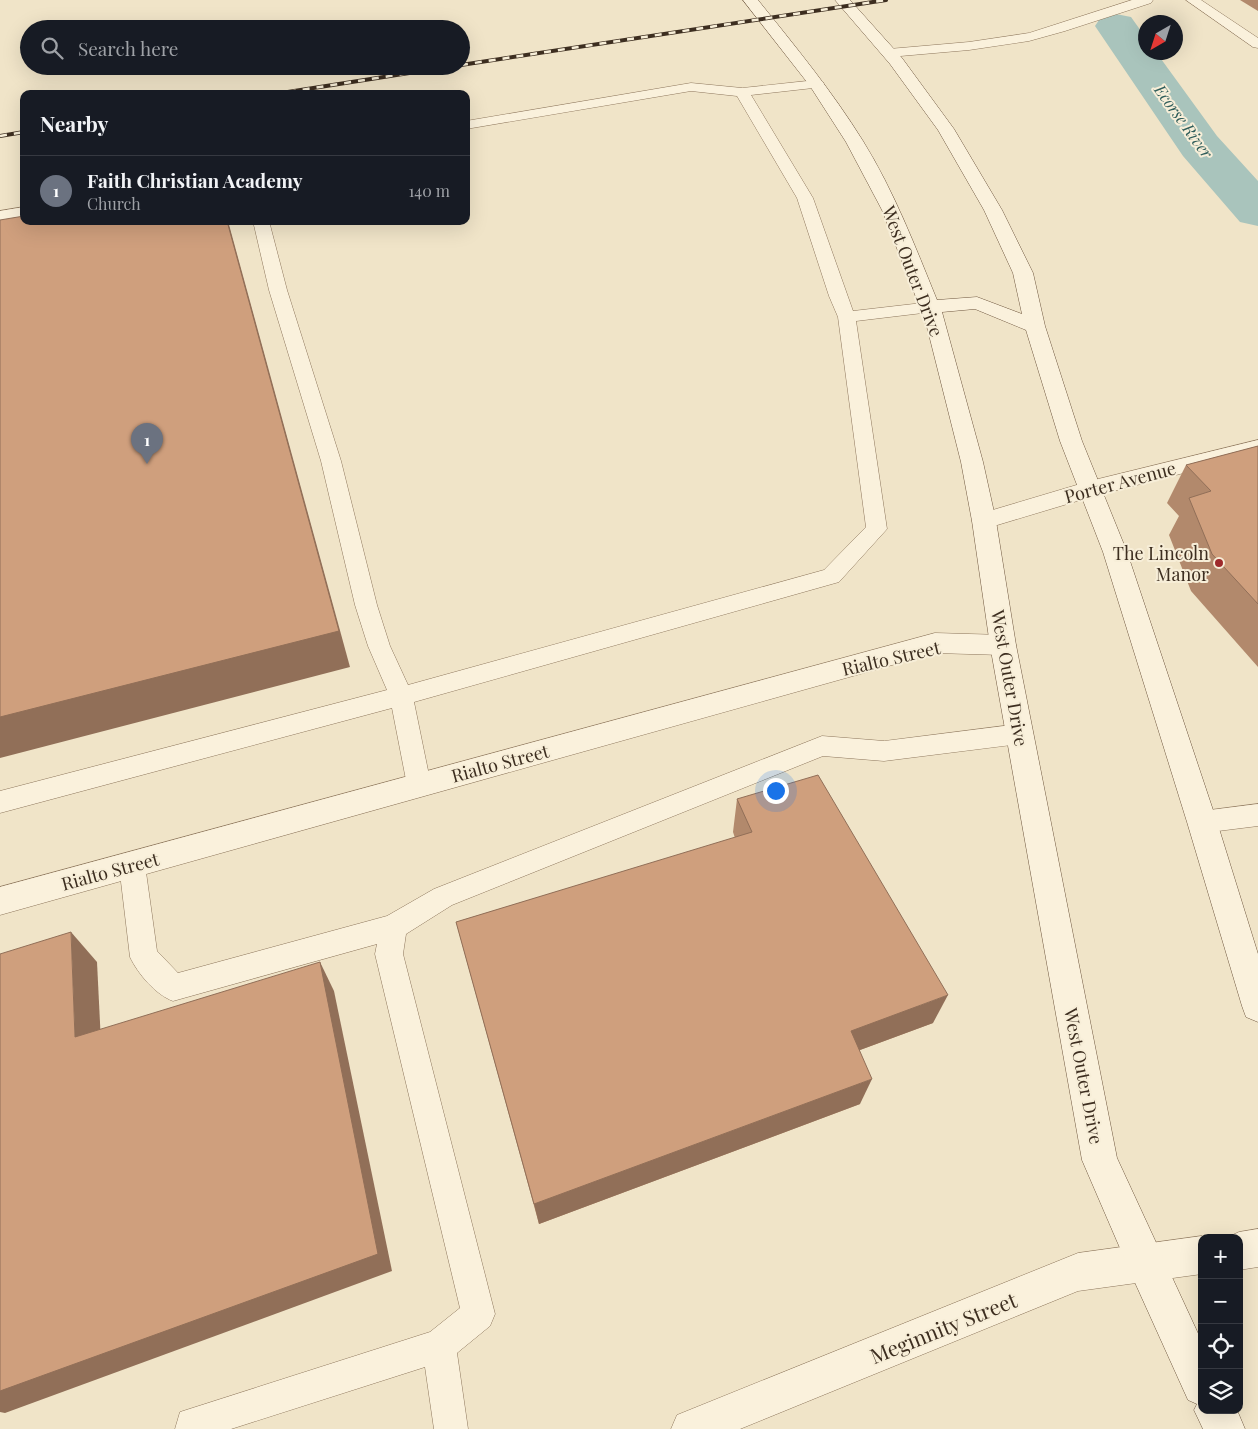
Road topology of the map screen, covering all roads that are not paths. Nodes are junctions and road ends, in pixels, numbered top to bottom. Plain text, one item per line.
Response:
1 (750, 0) edge
2 (842, 0) edge
3 (1147, 0) edge
4 (1192, 0) edge
5 (1258, 44) edge
6 (889, 53) junction
7 (817, 84) junction
8 (742, 92) junction
9 (470, 124) edge
10 (20, 213) edge
11 (0, 216) edge
12 (261, 225) edge
13 (930, 307) junction
14 (847, 316) junction
15 (1036, 326) junction
16 (1258, 447) edge
17 (1090, 489) junction
18 (984, 521) junction
19 (1003, 646) junction
20 (401, 696) junction
21 (1019, 734) junction
22 (419, 785) junction
23 (0, 802) edge
24 (1258, 816) edge
25 (1202, 822) junction
26 (132, 864) junction
27 (0, 901) edge
28 (393, 927) junction
29 (1258, 1006) edge
30 (1258, 1248) edge
31 (1243, 1250) edge
32 (1198, 1256) edge
33 (1145, 1263) junction
34 (439, 1346) junction
35 (1198, 1377) edge
36 (1216, 1414) edge
37 (192, 1429) edge
38 (451, 1429) edge
39 (691, 1429) edge
40 (1225, 1429) edge

1 - 7 main road, West Outer Drive
2 - 6 main road
3 - 6 lane
4 - 5 lane
6 - 15 main road
7 - 8 lane
7 - 13 main road, West Outer Drive
8 - 9 lane
8 - 14 lane
10 - 11 lane
12 - 20 lane
13 - 14 lane
13 - 15 main road
13 - 18 main road, West Outer Drive
14 - 20 lane
15 - 17 main road
16 - 17 main road, Porter Avenue
17 - 18 main road, Porter Avenue
17 - 25 main road
18 - 19 main road, West Outer Drive
19 - 21 main road, West Outer Drive
19 - 22 main road, Rialto Street
20 - 22 lane
20 - 23 lane
21 - 28 lane
21 - 33 main road, West Outer Drive
22 - 26 main road, Rialto Street
24 - 25 lane
25 - 29 main road
26 - 27 main road, Rialto Street
26 - 28 lane
28 - 34 lane
30 - 31 main road
32 - 33 main road, Meginnity Street
33 - 35 main road, West Outer Drive
33 - 39 main road, Meginnity Street
34 - 37 lane
34 - 38 lane
36 - 40 main road

